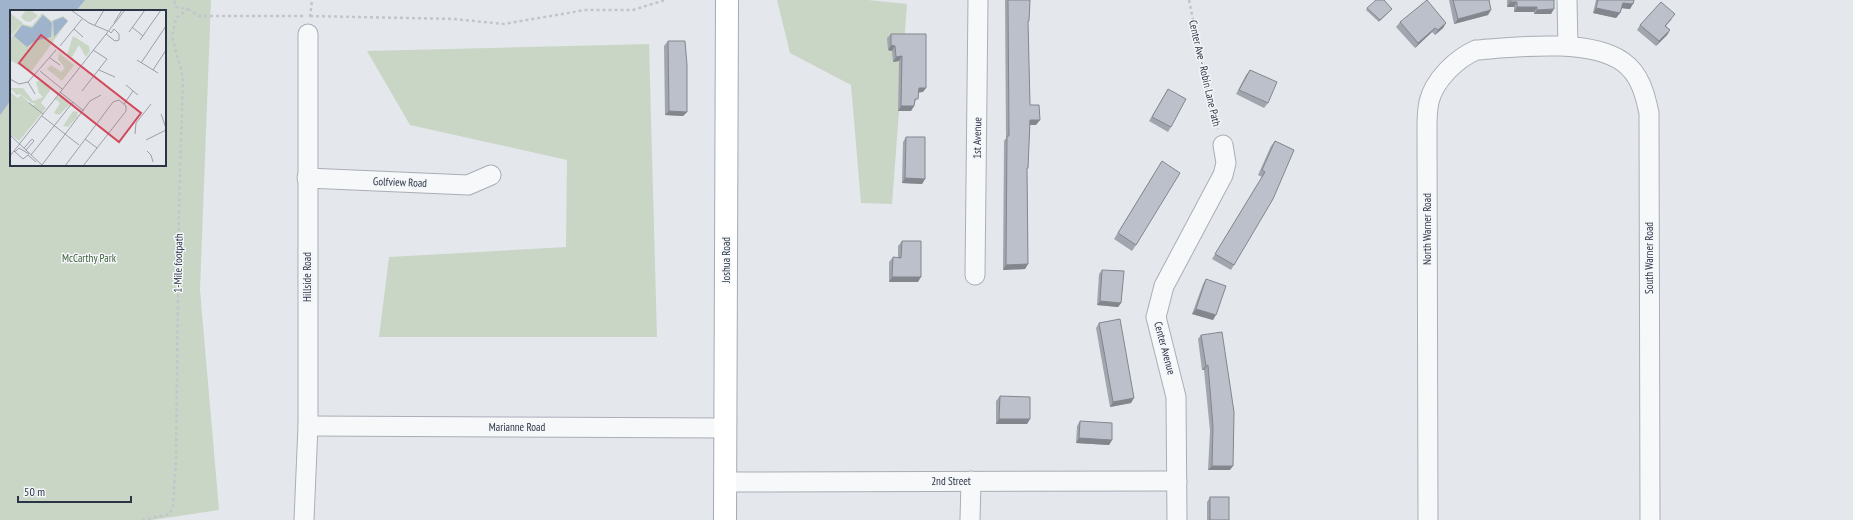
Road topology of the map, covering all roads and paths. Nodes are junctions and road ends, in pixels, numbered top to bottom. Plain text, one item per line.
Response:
1 (174, 0) edge
2 (665, 0) edge
3 (727, 0) edge
4 (978, 0) edge
5 (1189, 0) edge
6 (1567, 0) edge
7 (188, 9) junction
8 (308, 34) dead end
9 (1568, 46) junction
10 (1223, 145) joint
11 (491, 175) dead end
12 (307, 178) junction
13 (975, 275) dead end
14 (308, 426) junction
15 (726, 428) junction
16 (971, 481) junction
17 (1177, 481) junction
18 (725, 482) junction
19 (142, 520) edge
20 (304, 520) edge
21 (725, 520) edge
22 (970, 520) edge
23 (1177, 520) edge
24 (1428, 520) edge
25 (1650, 520) edge

1 - 7 path
2 - 7 path
3 - 15 main road, Joshua Road
4 - 13 street, 1st Avenue
5 - 10 path, Center Ave - Robin Lane Path
6 - 9 street
7 - 19 path, 1-Mile footpath
8 - 12 street, Hillside Road
9 - 24 street, North Warner Road
9 - 25 street, South Warner Road
10 - 17 street, Center Avenue
11 - 12 street, Golfview Road
12 - 14 street, Hillside Road
14 - 15 street, Marianne Road
14 - 20 street, Hillside Road
15 - 18 main road, Joshua Road
16 - 17 street, 2nd Street
16 - 18 street, 2nd Street
16 - 22 street
17 - 23 street, Center Avenue
18 - 21 main road, Joshua Road

